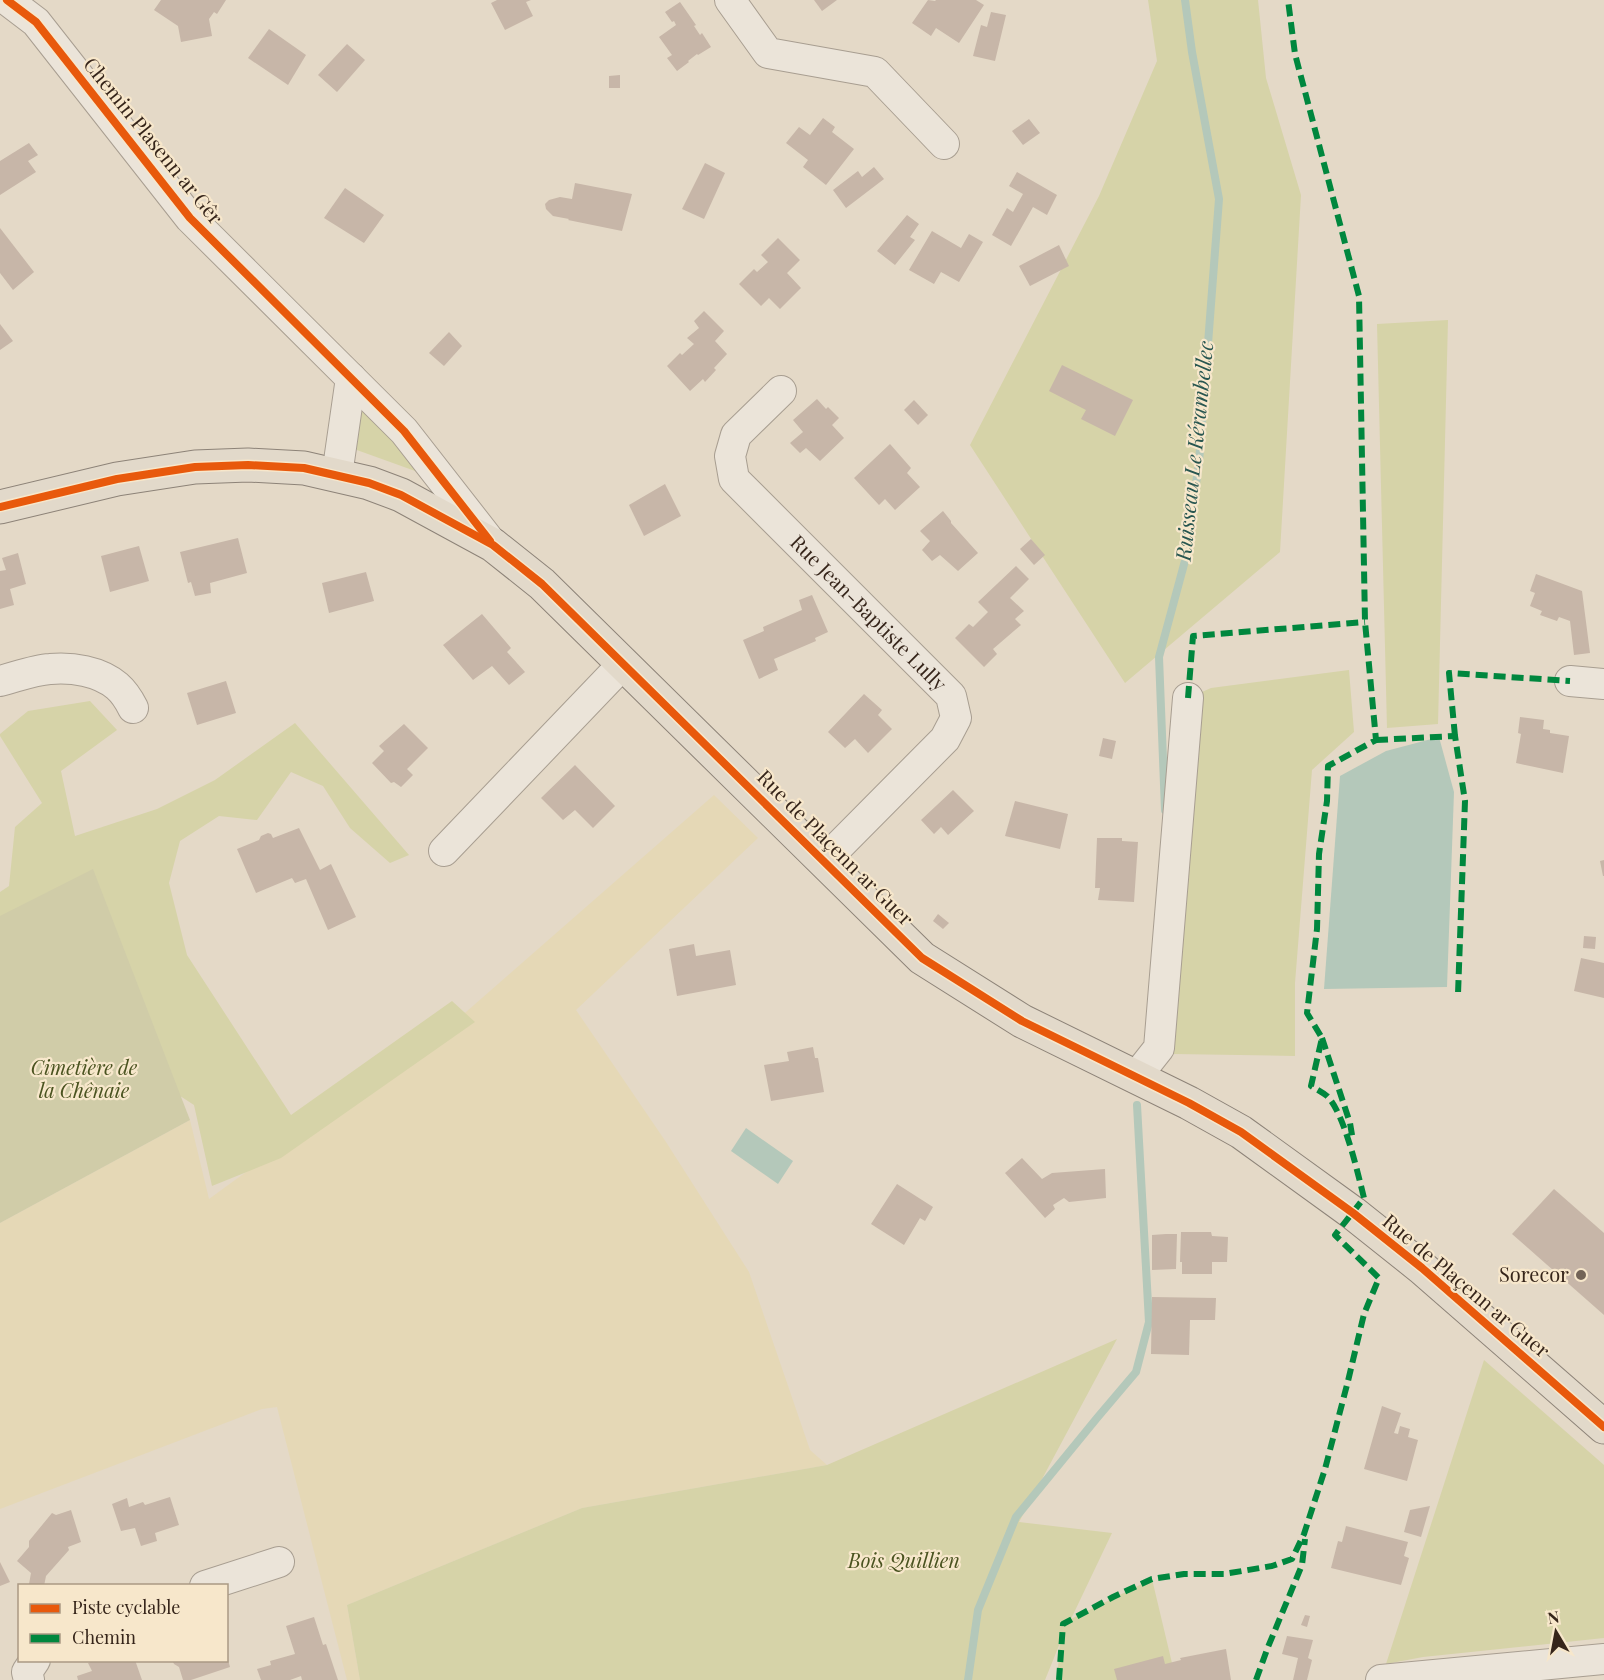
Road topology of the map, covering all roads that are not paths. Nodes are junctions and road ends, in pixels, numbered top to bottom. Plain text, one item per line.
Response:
1 (7, 0) edge
2 (730, 0) edge
3 (944, 144) dead end
4 (351, 378) junction
5 (782, 391) dead end
6 (337, 475) junction
7 (0, 507) edge
8 (493, 545) junction
9 (623, 664) junction
10 (0, 681) edge
11 (1570, 681) dead end
12 (1604, 684) edge
13 (1188, 699) dead end
14 (133, 708) dead end
15 (444, 851) dead end
16 (824, 861) junction
17 (1136, 1077) junction
18 (1604, 1427) edge
19 (279, 1562) dead end
20 (212, 1584) edge
21 (1593, 1660) edge
22 (34, 1662) edge
23 (29, 1680) edge
24 (1381, 1680) edge

1 - 4 street, Chemin Plasenn ar Gêr
2 - 3 street
4 - 6 street
4 - 8 street, Chemin Plasenn ar Gêr
5 - 16 street, Rue Jean-Baptiste Lully
6 - 7 main road, Rue de Plaçenn ar Guer
6 - 8 main road, Rue de Plaçenn ar Guer
8 - 9 main road, Rue de Plaçenn ar Guer
9 - 15 street
9 - 16 main road, Rue de Plaçenn ar Guer
10 - 14 street
11 - 12 street
13 - 17 street
16 - 17 main road, Rue de Plaçenn ar Guer
17 - 18 main road, Rue de Plaçenn ar Guer
19 - 20 street
21 - 24 street
22 - 23 street

